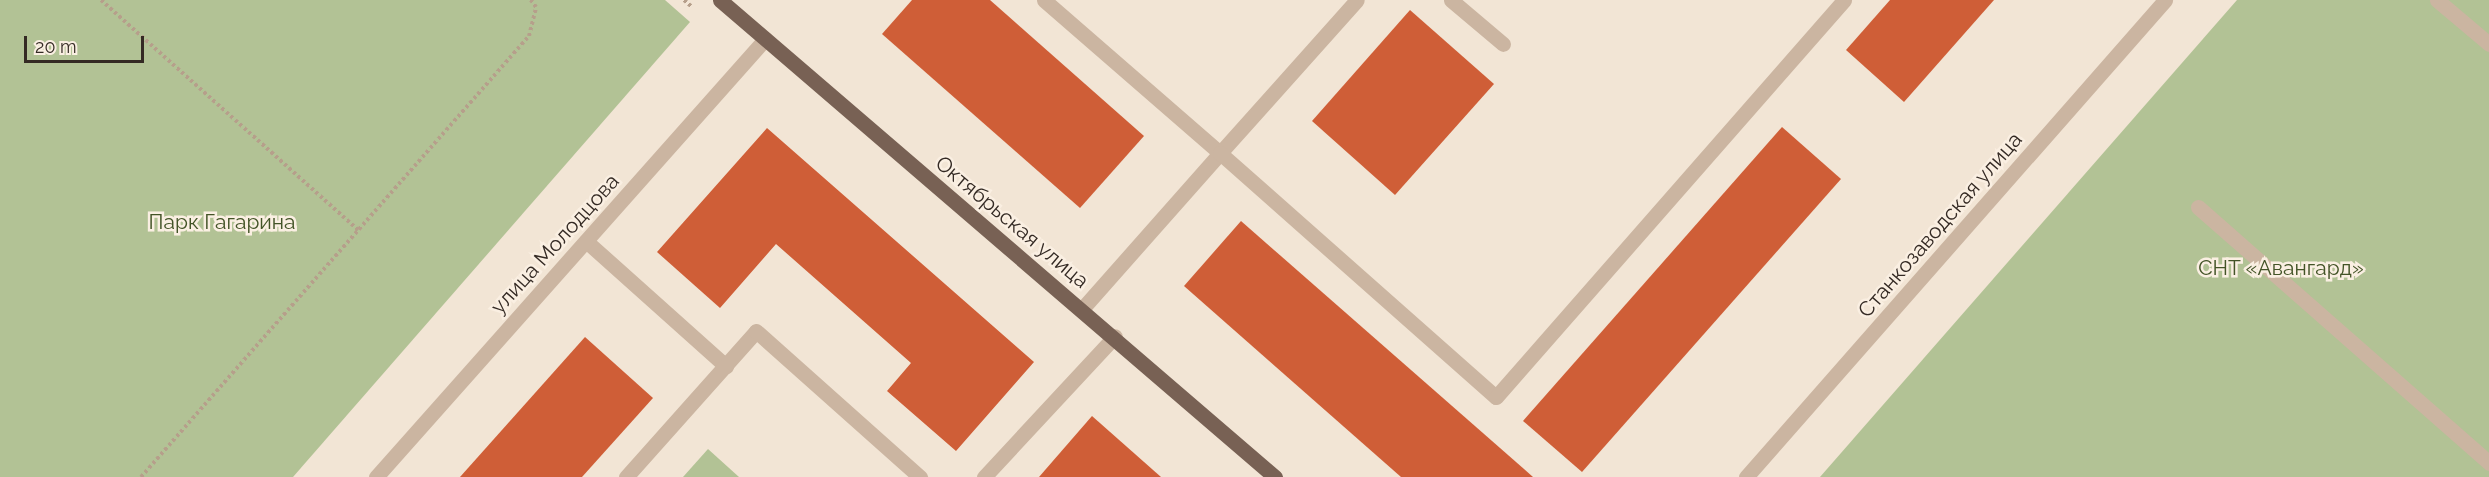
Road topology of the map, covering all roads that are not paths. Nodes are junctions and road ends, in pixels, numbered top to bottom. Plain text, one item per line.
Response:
1 (720, 0) edge
2 (1044, 0) edge
3 (1357, 0) edge
4 (1451, 0) edge
5 (2165, 0) edge
6 (2437, 0) edge
7 (1839, 2) edge
8 (765, 39) junction
9 (1503, 44) dead end
10 (2489, 45) edge
11 (1221, 153) junction
12 (2198, 207) dead end
13 (586, 241) junction
14 (1082, 309) junction
15 (1115, 336) junction
16 (726, 366) junction
17 (2489, 463) edge
18 (376, 477) edge
19 (626, 477) edge
20 (920, 477) edge
21 (984, 477) edge
22 (1275, 477) edge
23 (1746, 477) edge

1 - 8 main road, Октябрьская улица
2 - 11 street
3 - 11 street
4 - 9 street
5 - 23 street, Станкозаводская улица
6 - 10 street
7 - 11 street
8 - 13 street, улица Молодцова
8 - 14 main road, Октябрьская улица
11 - 14 street
12 - 17 street
13 - 16 street
13 - 18 street, улица Молодцова
14 - 15 main road, Октябрьская улица
15 - 21 street
15 - 22 main road, Октябрьская улица
16 - 19 street
16 - 20 street

